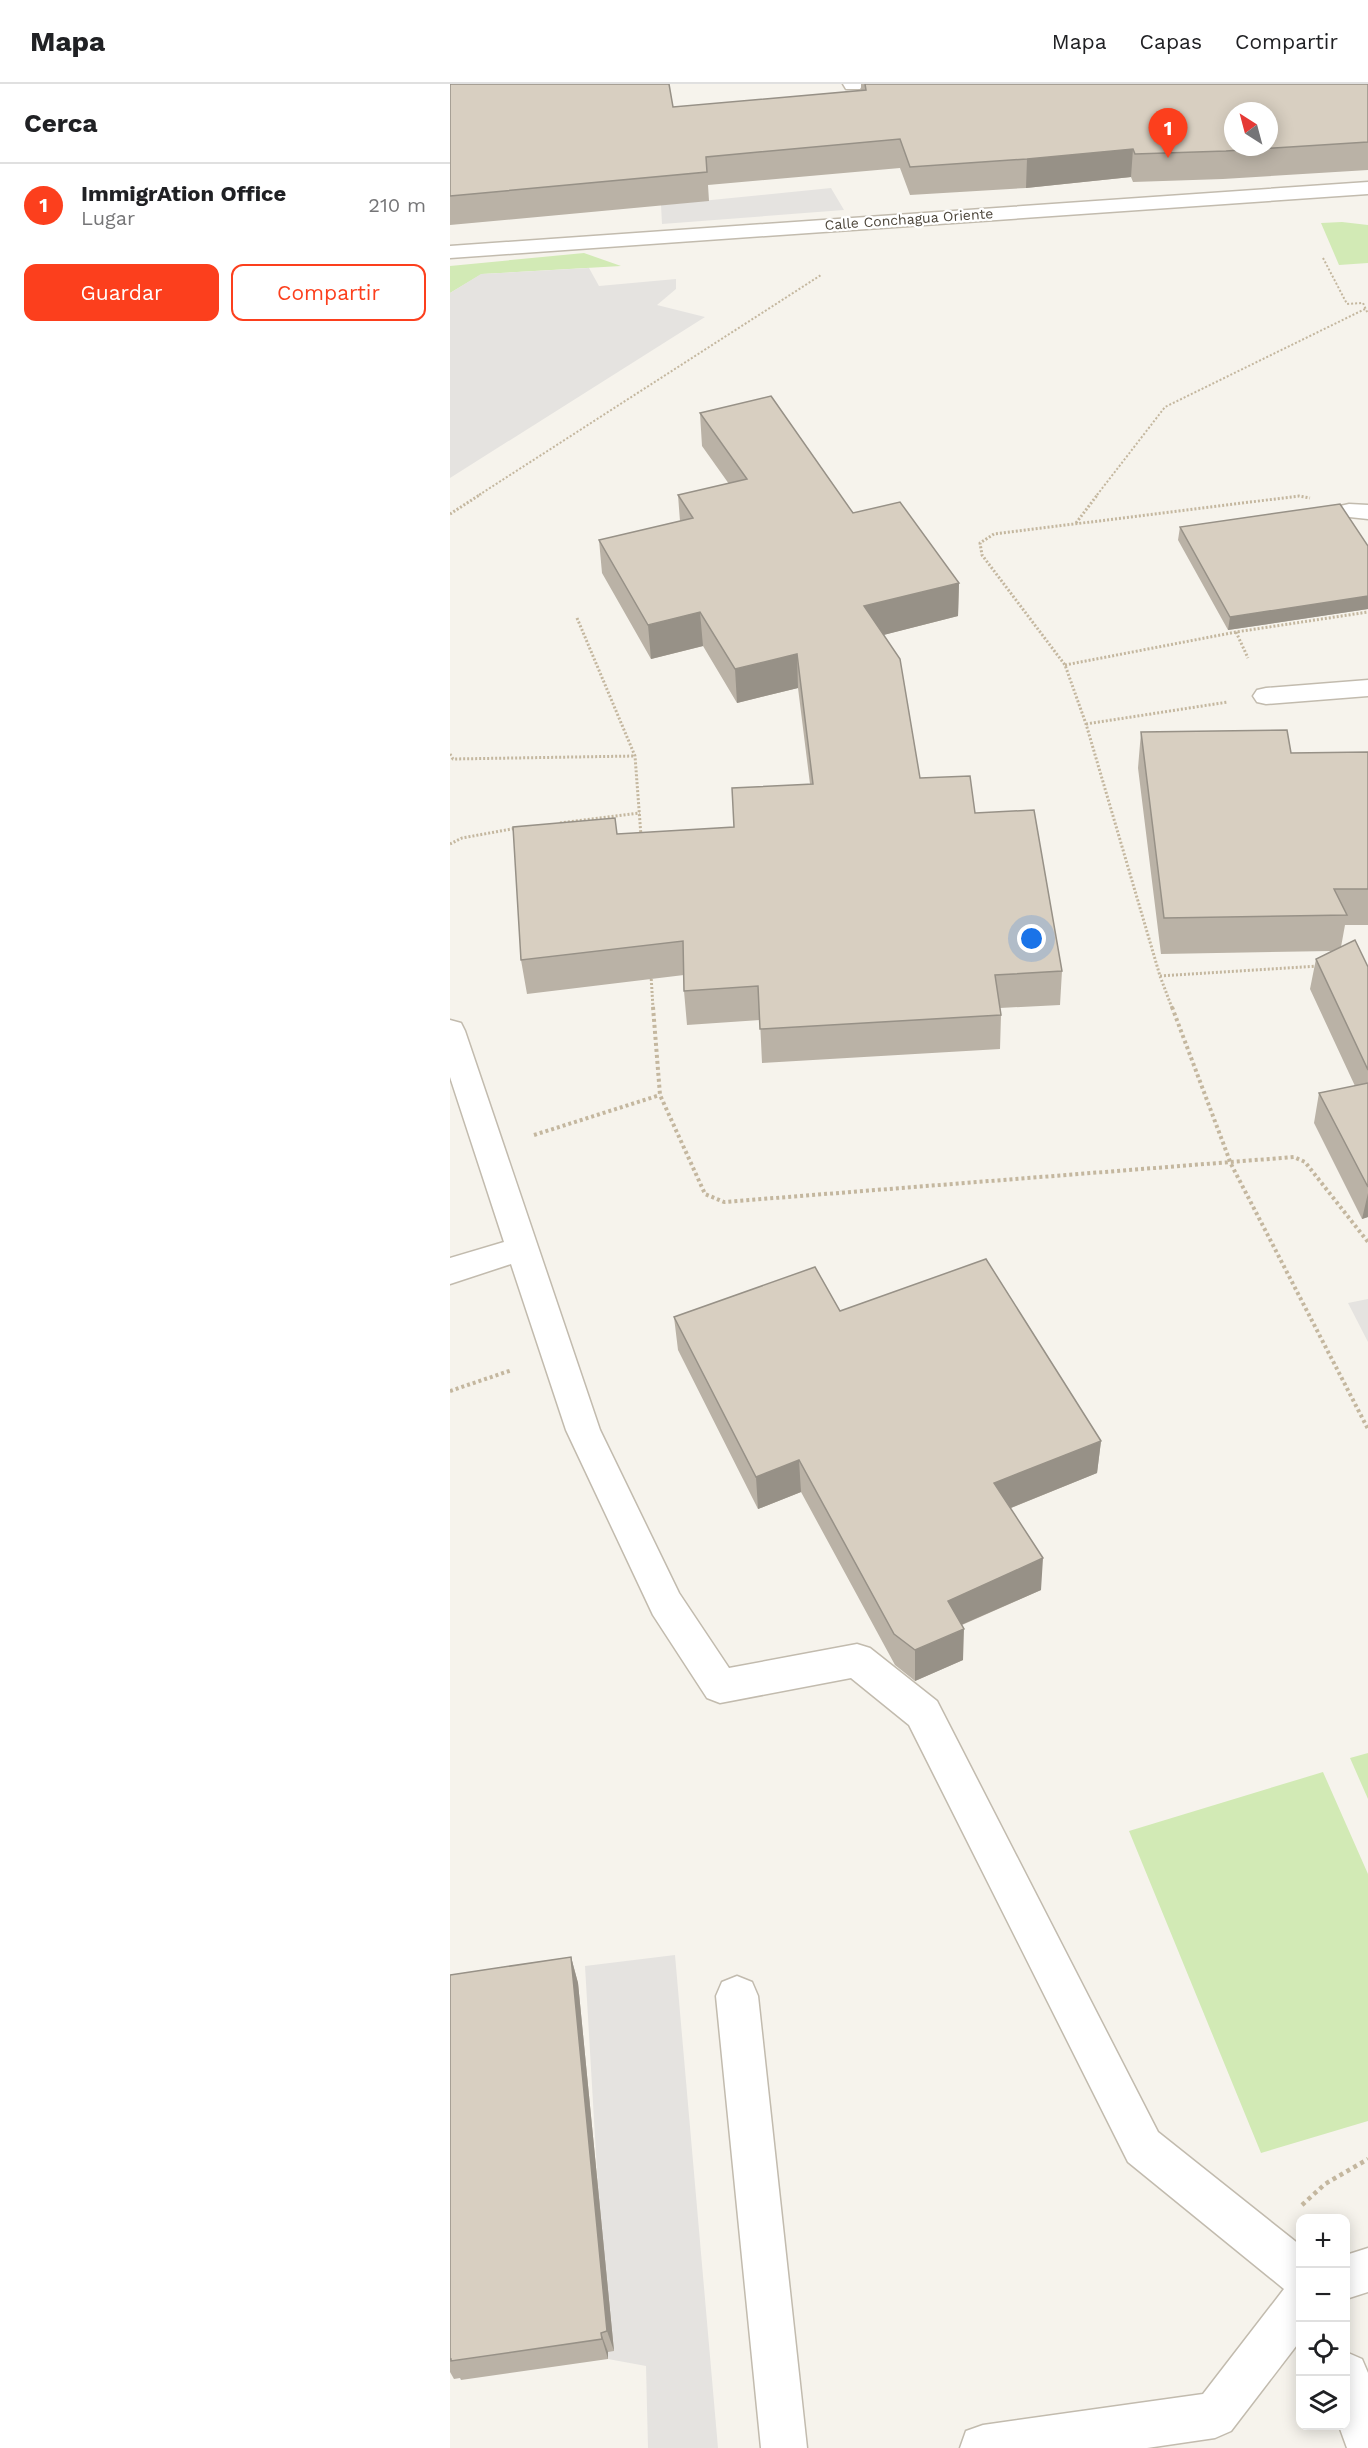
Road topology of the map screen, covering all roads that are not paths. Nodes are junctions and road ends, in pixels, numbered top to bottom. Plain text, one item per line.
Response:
1 (1368, 188) edge
2 (450, 252) edge
3 (1368, 688) edge
4 (1266, 696) road end
5 (450, 1031) edge
6 (523, 1248) junction
7 (450, 1271) edge
8 (737, 1996) dead end
9 (1368, 2270) edge
10 (1296, 2271) edge
11 (1350, 2276) edge
12 (1296, 2310) edge
13 (1346, 2376) edge
14 (1368, 2442) edge
15 (784, 2448) edge
16 (983, 2448) edge

1 - 2 street, Calle Conchagua Oriente
3 - 4 street
5 - 6 street
6 - 7 street
6 - 10 street
8 - 15 street
9 - 11 street
12 - 16 street
13 - 14 street

